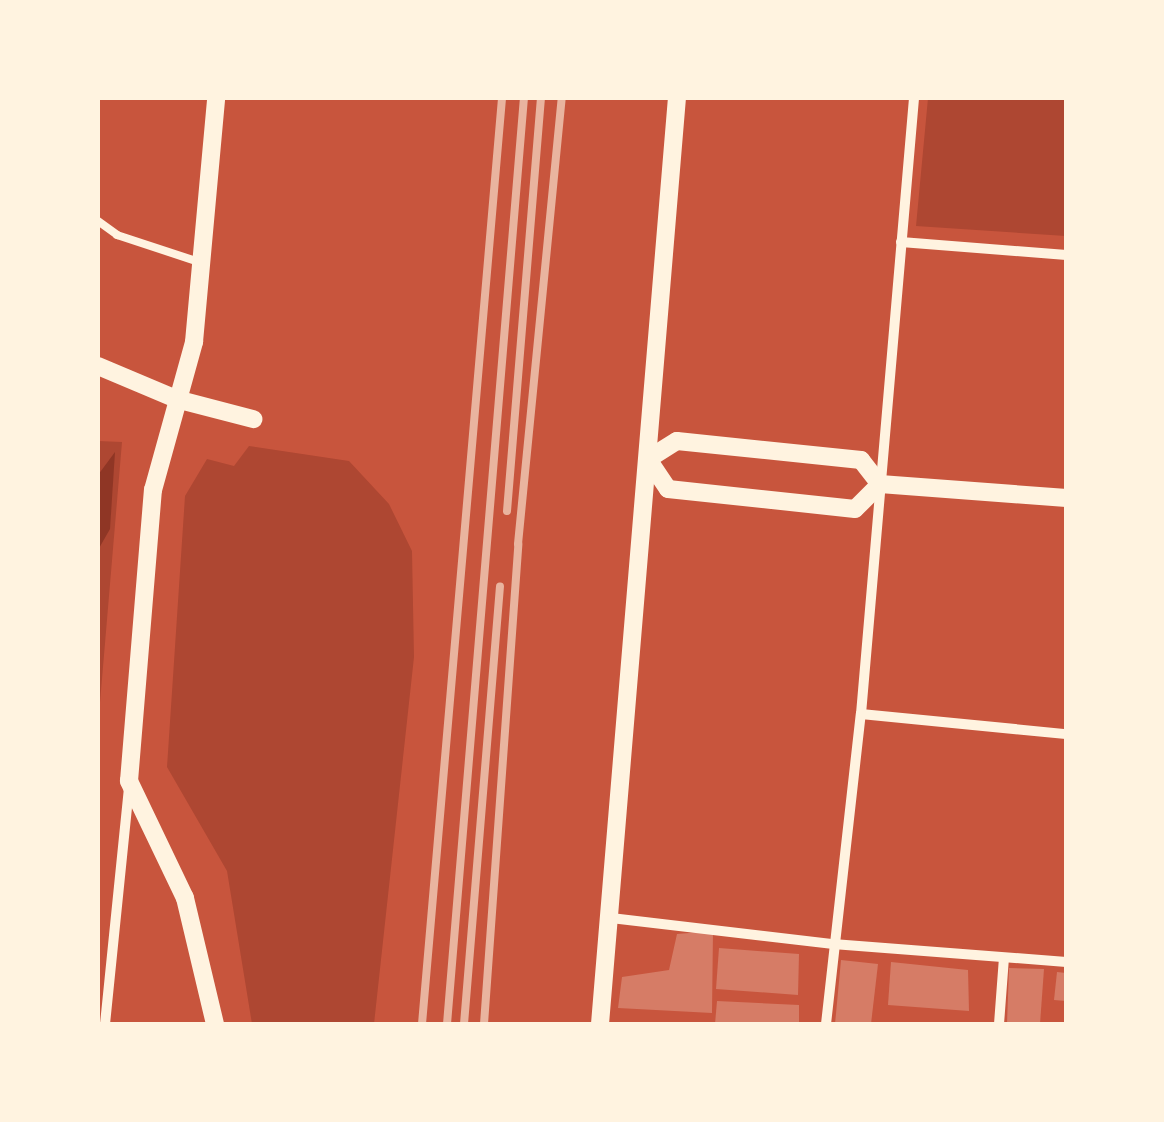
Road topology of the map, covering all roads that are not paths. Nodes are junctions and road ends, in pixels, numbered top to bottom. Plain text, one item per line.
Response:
1 (216, 98) edge
2 (678, 98) edge
3 (914, 98) edge
4 (98, 221) edge
5 (901, 242) junction
6 (1066, 254) edge
7 (200, 262) junction
8 (98, 366) edge
9 (176, 398) junction
10 (253, 419) dead end
11 (648, 459) junction
12 (880, 484) junction
13 (1066, 498) edge
14 (861, 714) junction
15 (1066, 734) edge
16 (129, 781) junction
17 (610, 918) junction
18 (833, 944) junction
19 (1004, 958) junction
20 (1066, 962) edge
21 (105, 1024) edge
22 (215, 1024) edge
23 (600, 1024) edge
24 (826, 1024) edge
25 (999, 1024) edge

1 - 7 street
2 - 11 street
3 - 5 street
4 - 7 lane
5 - 6 street
5 - 12 street
7 - 9 street
8 - 9 street
9 - 10 street
9 - 16 street
11 - 12 street
11 - 12 street
11 - 17 street
12 - 13 street
12 - 14 street
14 - 15 street
14 - 18 street
16 - 21 street
16 - 22 street
17 - 18 street
17 - 23 street
18 - 19 street
18 - 24 street
19 - 20 street
19 - 25 street

